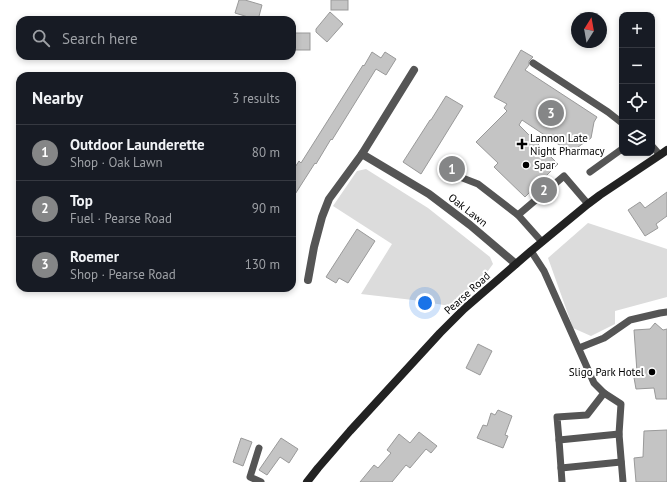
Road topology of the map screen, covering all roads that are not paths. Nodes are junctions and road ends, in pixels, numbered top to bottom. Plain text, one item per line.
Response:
1 (533, 63) dead end
2 (414, 70) dead end
3 (619, 121) edge
4 (655, 149) edge
5 (619, 150) edge
6 (667, 150) edge
7 (362, 154) junction
8 (660, 155) junction
9 (590, 172) dead end
10 (460, 177) dead end
11 (588, 204) junction
12 (518, 216) junction
13 (542, 242) junction
14 (531, 251) junction
15 (516, 264) junction
16 (308, 280) dead end
17 (667, 312) edge
18 (579, 348) junction
19 (604, 393) junction
20 (619, 434) junction
21 (559, 440) junction
22 (259, 448) dead end
23 (622, 462) junction
24 (561, 468) junction
25 (261, 482) edge
26 (307, 482) edge
27 (562, 482) edge
28 (623, 482) edge

1 - 3 lane
2 - 7 street
4 - 8 lane
5 - 9 lane
6 - 8 main road, Pearse Road
7 - 15 street, Oak Lawn
7 - 16 street
8 - 11 main road, Pearse Road
10 - 12 lane
11 - 12 lane
11 - 13 main road, Pearse Road
12 - 13 lane
13 - 14 main road, Pearse Road
14 - 15 main road, Pearse Road
14 - 18 lane
15 - 26 main road, Pearse Road
17 - 18 lane
18 - 19 lane
19 - 20 lane
19 - 21 lane
20 - 21 lane
20 - 23 lane
21 - 24 lane
22 - 25 lane
23 - 24 lane
23 - 28 lane
24 - 27 lane

